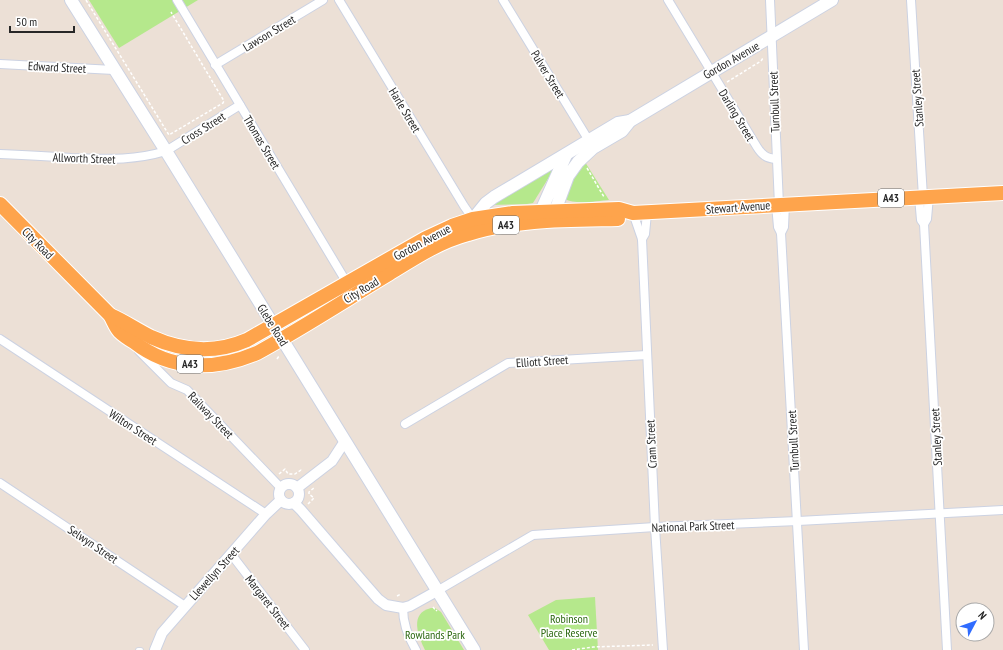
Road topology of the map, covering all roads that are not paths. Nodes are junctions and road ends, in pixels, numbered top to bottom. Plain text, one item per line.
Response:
1 (71, 0) edge
2 (177, 0) edge
3 (323, 0) edge
4 (339, 0) edge
5 (503, 0) edge
6 (668, 0) edge
7 (770, 0) edge
8 (832, 0) edge
9 (911, 0) edge
10 (772, 37) junction
11 (0, 64) edge
12 (215, 65) junction
13 (114, 70) junction
14 (711, 71) junction
15 (240, 105) junction
16 (591, 144) junction
17 (166, 151) junction
18 (0, 154) edge
19 (566, 155) junction
20 (776, 158) junction
21 (1003, 193) edge
22 (924, 197) junction
23 (0, 204) edge
24 (780, 205) junction
25 (640, 213) junction
26 (548, 214) junction
27 (473, 219) junction
28 (642, 239) junction
29 (347, 283) junction
30 (110, 315) junction
31 (273, 325) junction
32 (119, 331) junction
33 (0, 339) edge
34 (282, 339) junction
35 (647, 355) junction
36 (406, 424) dead end
37 (345, 441) junction
38 (0, 483) edge
39 (281, 488) junction
40 (297, 488) junction
41 (281, 500) junction
42 (294, 503) junction
43 (1003, 510) edge
44 (940, 513) junction
45 (266, 514) junction
46 (798, 521) junction
47 (655, 527) junction
48 (230, 554) junction
49 (437, 591) junction
50 (185, 606) junction
51 (403, 608) junction
52 (138, 650) edge
53 (141, 650) edge
54 (155, 650) edge
55 (305, 650) edge
56 (416, 650) edge
57 (474, 650) edge
58 (663, 650) edge
59 (804, 650) edge
60 (947, 650) edge

1 - 13 main road, Glebe Road
2 - 12 street, Thomas Street
3 - 12 street, Lawson Street
4 - 27 street, Harle Street
5 - 16 street, Pulver Street
6 - 14 street, Darling Street
7 - 10 street, Turnbull Street
8 - 10 main road, Gordon Avenue
9 - 22 street, Stanley Street
10 - 14 main road, Gordon Avenue
10 - 20 street, Turnbull Street
11 - 13 street, Edward Street
12 - 15 street, Thomas Street
13 - 17 main road, Glebe Road
14 - 16 main road, Gordon Avenue
14 - 20 street, Darling Street
15 - 17 street, Cross Street
15 - 29 street, Thomas Street
16 - 19 main road, Gordon Avenue
16 - 26 main road, Gordon Avenue
17 - 18 street, Allworth Street
17 - 31 main road, Glebe Road
19 - 26 main road
19 - 27 main road, Gordon Avenue
20 - 24 street, Turnbull Street
21 - 22 highway, Stewart Avenue / A43
22 - 24 highway, Stewart Avenue / A43
22 - 44 street, Stanley Street
23 - 30 highway, City Road / A43
24 - 25 highway, Stewart Avenue / A43
24 - 46 street, Turnbull Street
25 - 26 highway, Stewart Avenue / A43
25 - 28 street, Cram Street
25 - 28 street, Cram Street
26 - 27 highway, Stewart Avenue / A43
26 - 34 highway, City Road / A43
27 - 29 highway, Gordon Avenue / A43
28 - 35 street, Cram Street
29 - 31 highway, Gordon Avenue / A43
30 - 31 highway, City Road / A43
30 - 32 highway, City Road / A43
31 - 34 main road, Glebe Road
32 - 34 highway, City Road / A43
32 - 39 street, Railway Street
33 - 45 street, Wilton Street
34 - 37 main road, Glebe Road
35 - 36 street, Elliott Street
35 - 47 street, Cram Street
37 - 40 street
37 - 49 main road, Glebe Road
38 - 50 street, Selwyn Street
39 - 40 street
39 - 41 street
40 - 42 street
41 - 42 street
41 - 45 street, Llewellyn Street
42 - 51 street
43 - 44 street, National Park Street
44 - 46 street, National Park Street
44 - 60 street, Stanley Street
45 - 48 street, Llewellyn Street
46 - 47 street, National Park Street
46 - 59 street, Turnbull Street
47 - 49 street, National Park Street
47 - 58 street, Cram Street
48 - 50 street, Llewellyn Street
48 - 55 street, Margaret Street
49 - 51 street, National Park Street
49 - 57 main road, Glebe Road
50 - 54 street, Llewellyn Street
51 - 56 street
52 - 53 lane

